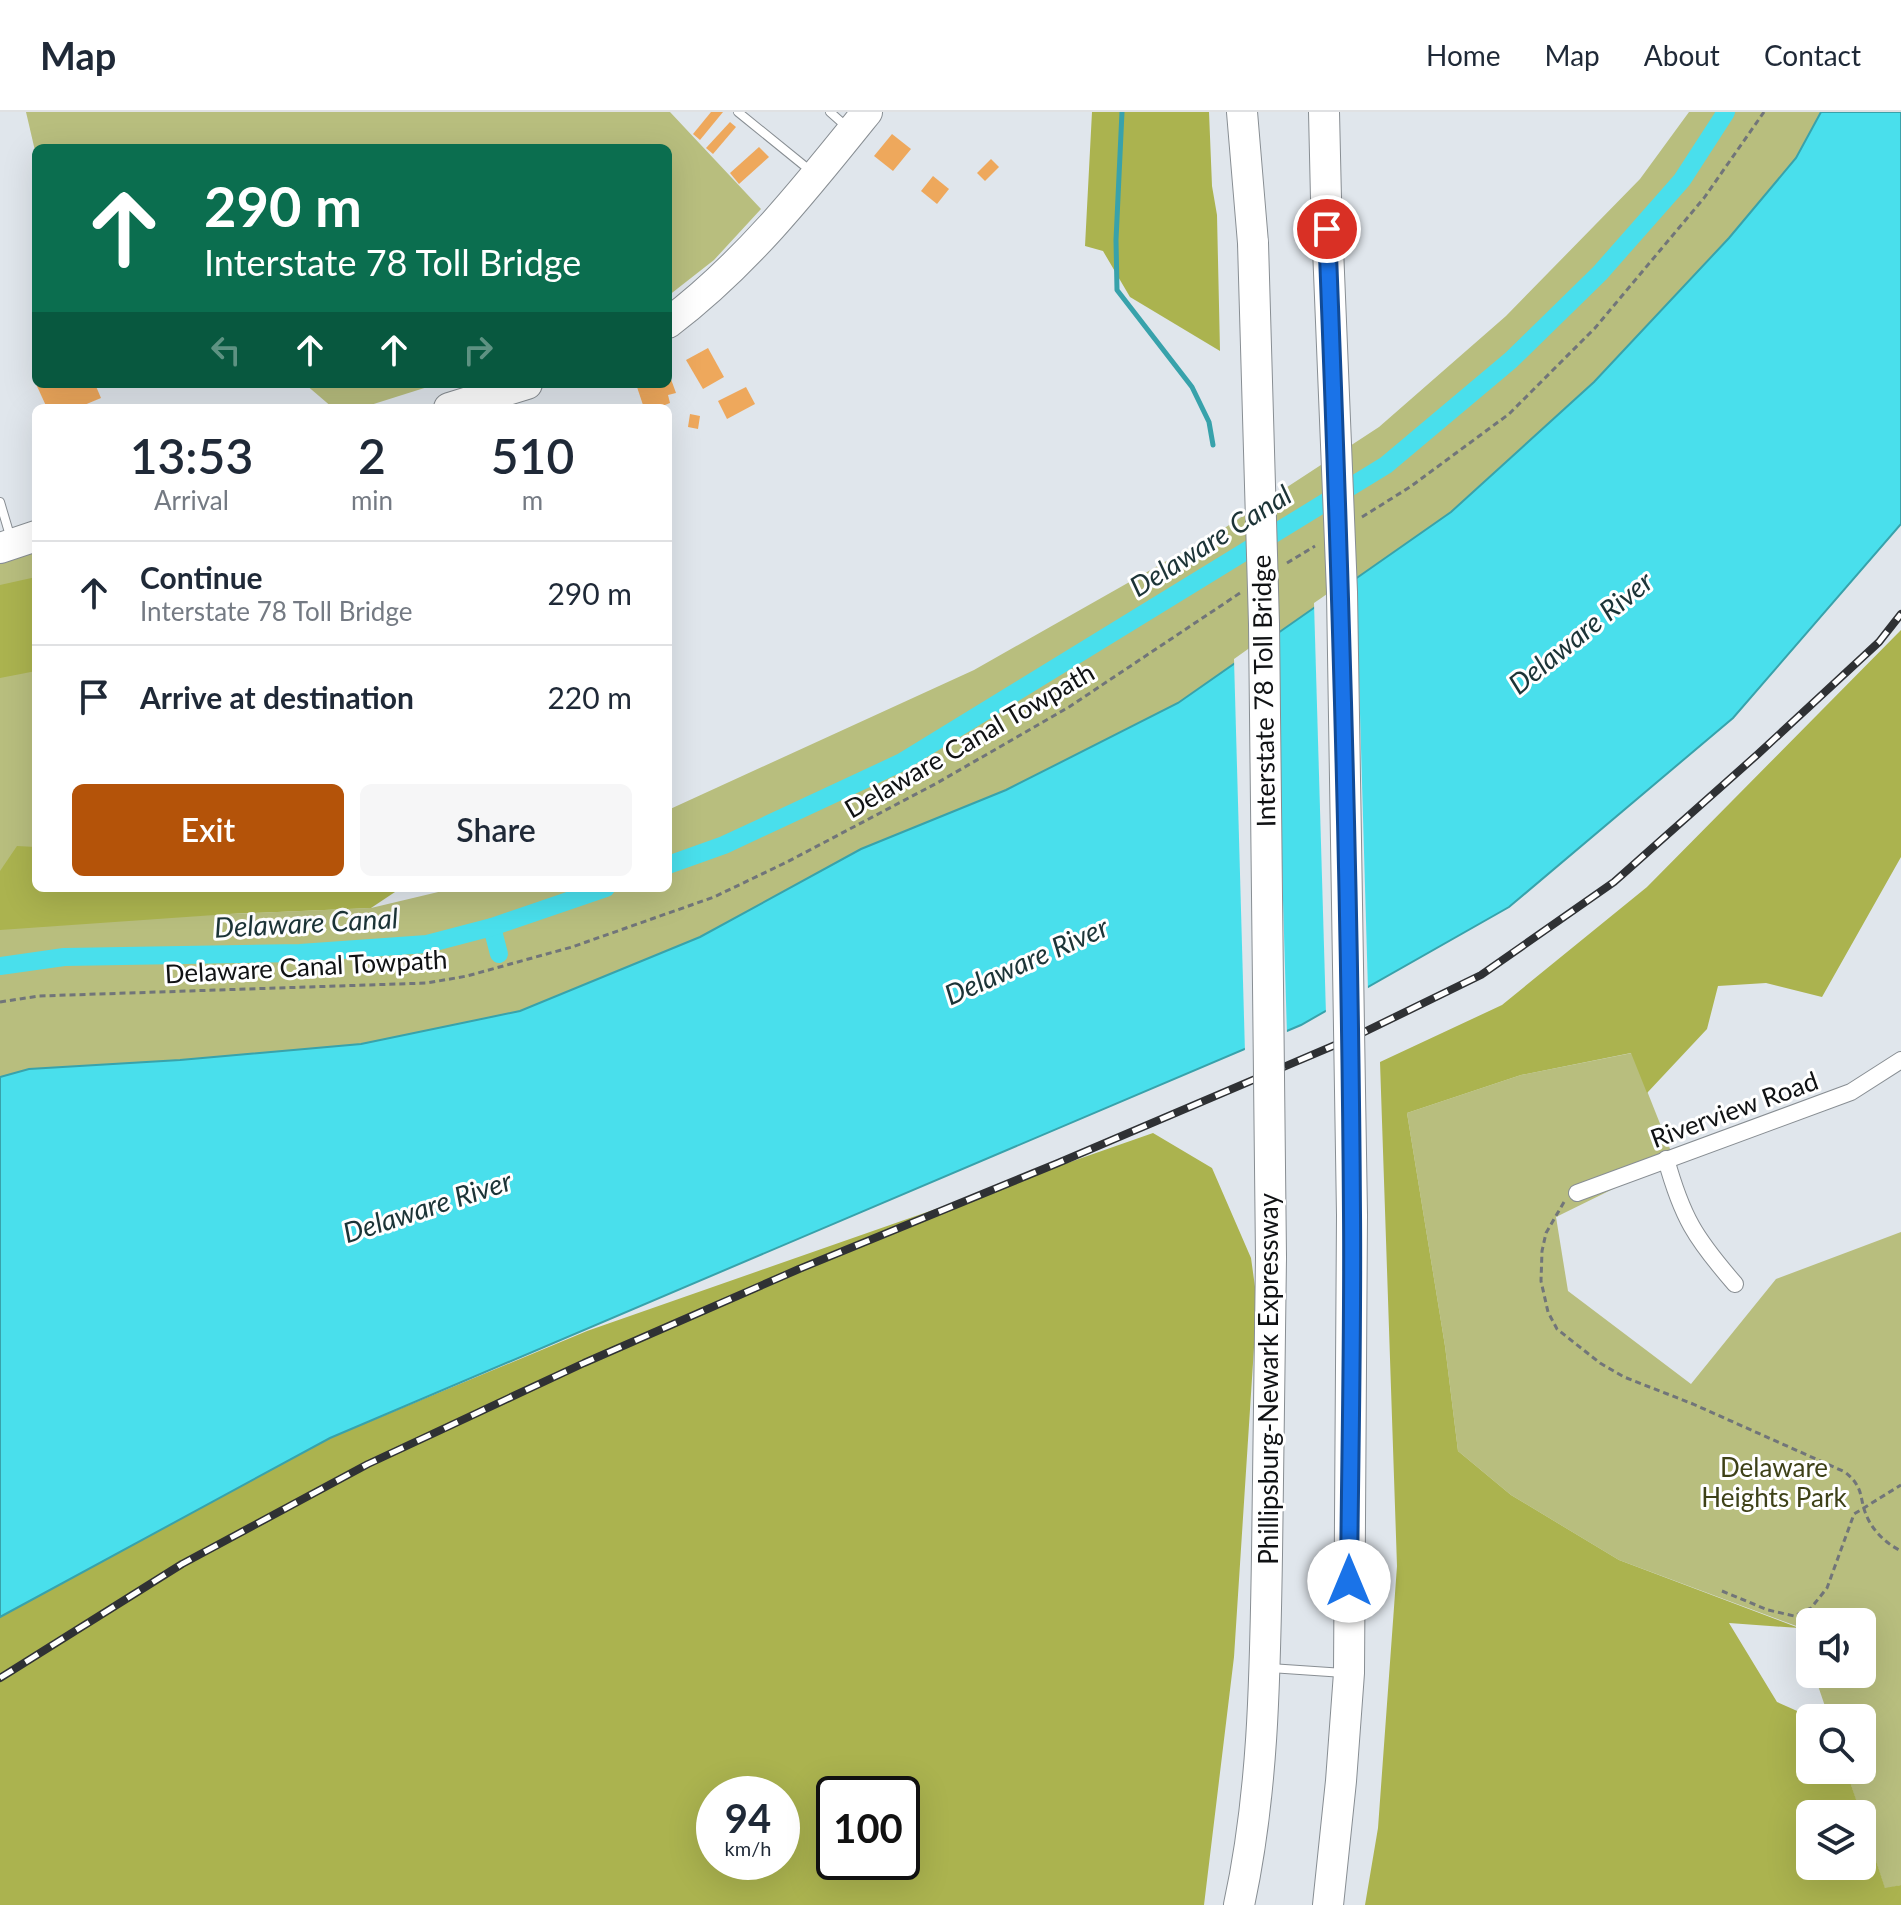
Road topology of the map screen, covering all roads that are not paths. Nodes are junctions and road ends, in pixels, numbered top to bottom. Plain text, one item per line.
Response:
1 (738, 112) edge
2 (1242, 112) edge
3 (1324, 112) edge
4 (849, 118) edge
5 (815, 175) junction
6 (672, 320) edge
7 (514, 388) edge
8 (462, 404) edge
9 (0, 502) edge
10 (16, 543) edge
11 (1265, 851) joint
12 (1901, 1060) edge
13 (1666, 1159) junction
14 (1577, 1193) road end
15 (1735, 1284) dead end
16 (1266, 1668) junction
17 (1349, 1673) junction
18 (1239, 1905) edge
19 (1328, 1905) edge

1 - 5 lane
2 - 11 highway, Interstate 78 Toll Bridge, bridge
3 - 17 highway, bridge
4 - 5 highway
5 - 6 highway
7 - 8 highway
9 - 10 lane
11 - 16 highway, Phillipsburg-Newark Expressway, bridge
12 - 13 street, Riverview Road
13 - 14 street, Riverview Road
13 - 15 street
16 - 17 lane
16 - 18 highway, Phillipsburg-Newark Expressway
17 - 19 highway

